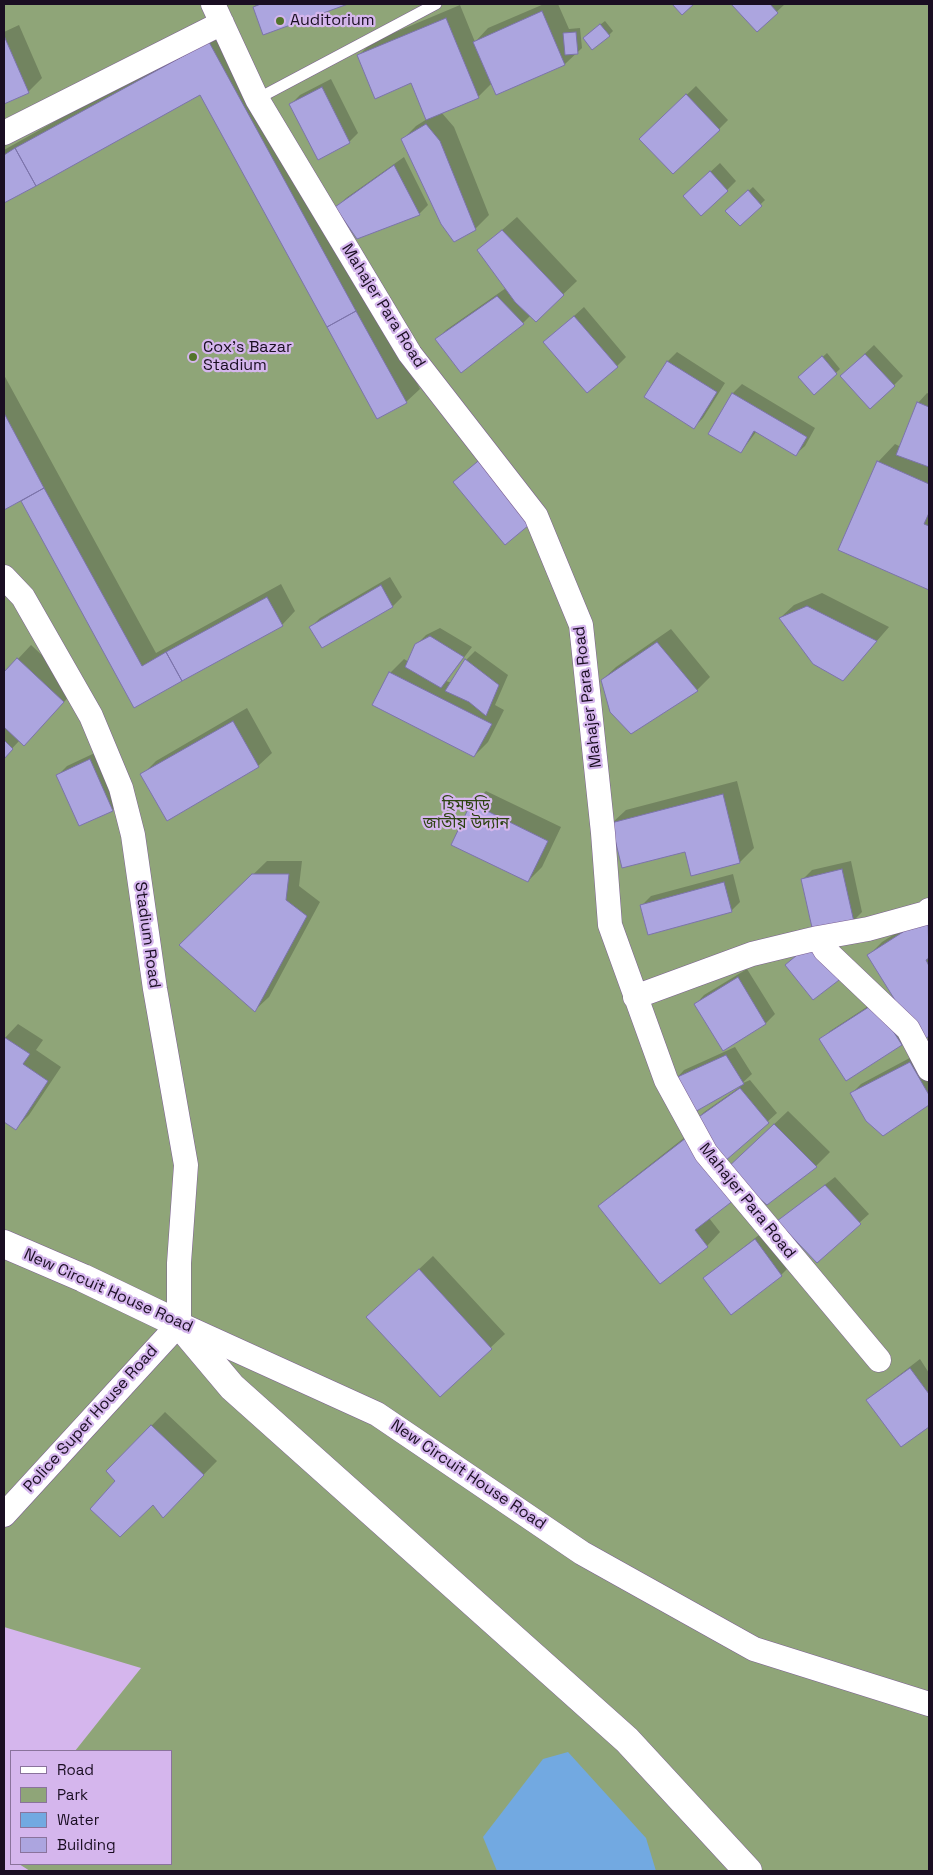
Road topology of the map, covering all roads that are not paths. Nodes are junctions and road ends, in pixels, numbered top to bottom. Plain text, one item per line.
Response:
1 (436, 4) edge
2 (217, 13) edge
3 (257, 99) junction
4 (4, 133) edge
5 (4, 577) edge
6 (929, 910) edge
7 (818, 938) junction
8 (635, 997) junction
9 (929, 1069) edge
10 (4, 1244) edge
11 (179, 1324) junction
12 (879, 1360) dead end
13 (4, 1515) edge
14 (929, 1704) edge
15 (748, 1871) edge

1 - 3 lane
2 - 3 street, Mahajer Para Road
2 - 4 street
3 - 8 street, Mahajer Para Road
5 - 11 street, Stadium Road
6 - 7 street
7 - 8 street
7 - 9 street
8 - 12 street, Mahajer Para Road
10 - 11 street, New Circuit House Road
11 - 13 street, Police Super House Road
11 - 14 street, New Circuit House Road
11 - 15 street

